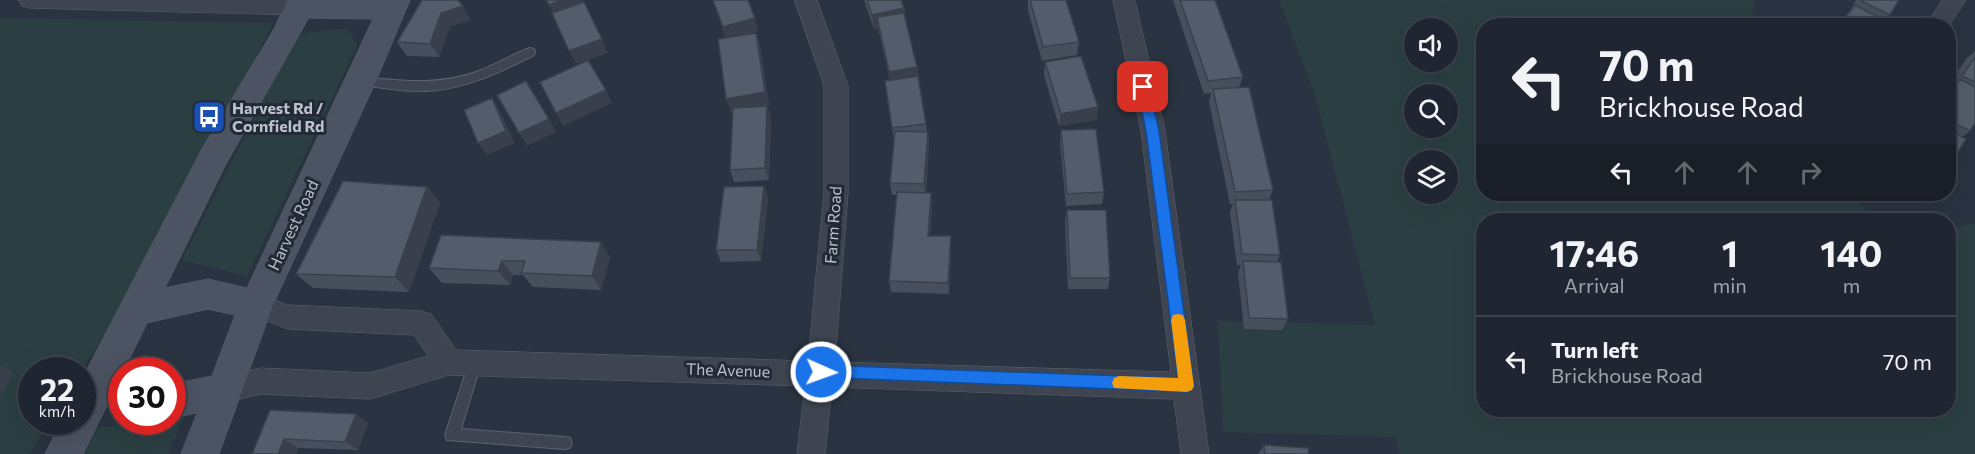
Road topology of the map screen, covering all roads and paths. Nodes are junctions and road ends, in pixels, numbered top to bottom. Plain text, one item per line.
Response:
1 (30, 0) edge
2 (47, 0) edge
3 (806, 0) edge
4 (1124, 0) edge
5 (1955, 0) edge
6 (74, 1) edge
7 (301, 3) edge
8 (394, 4) edge
9 (1942, 18) edge
10 (530, 52) dead end
11 (361, 81) junction
12 (256, 305) junction
13 (136, 310) junction
14 (462, 362) junction
15 (821, 372) junction
16 (1187, 386) junction
17 (224, 390) junction
18 (186, 398) edge
19 (96, 405) edge
20 (77, 435) edge
21 (565, 442) dead end
22 (64, 454) edge
23 (200, 454) edge
24 (811, 454) edge
25 (1195, 454) edge

1 - 2 street
2 - 6 street
3 - 15 street, Farm Road
4 - 16 street
5 - 9 street
6 - 7 street
7 - 8 street
7 - 13 street
8 - 11 street, Harvest Road
10 - 11 lane
11 - 12 street, Harvest Road
12 - 13 street
12 - 14 street
12 - 17 street, Harvest Road
13 - 19 street
14 - 15 street, The Avenue
14 - 17 street, The Avenue
14 - 21 lane
15 - 16 street, The Avenue
15 - 24 street, Farm Road
16 - 25 street
17 - 18 street
17 - 23 street, Harvest Road
20 - 22 street

